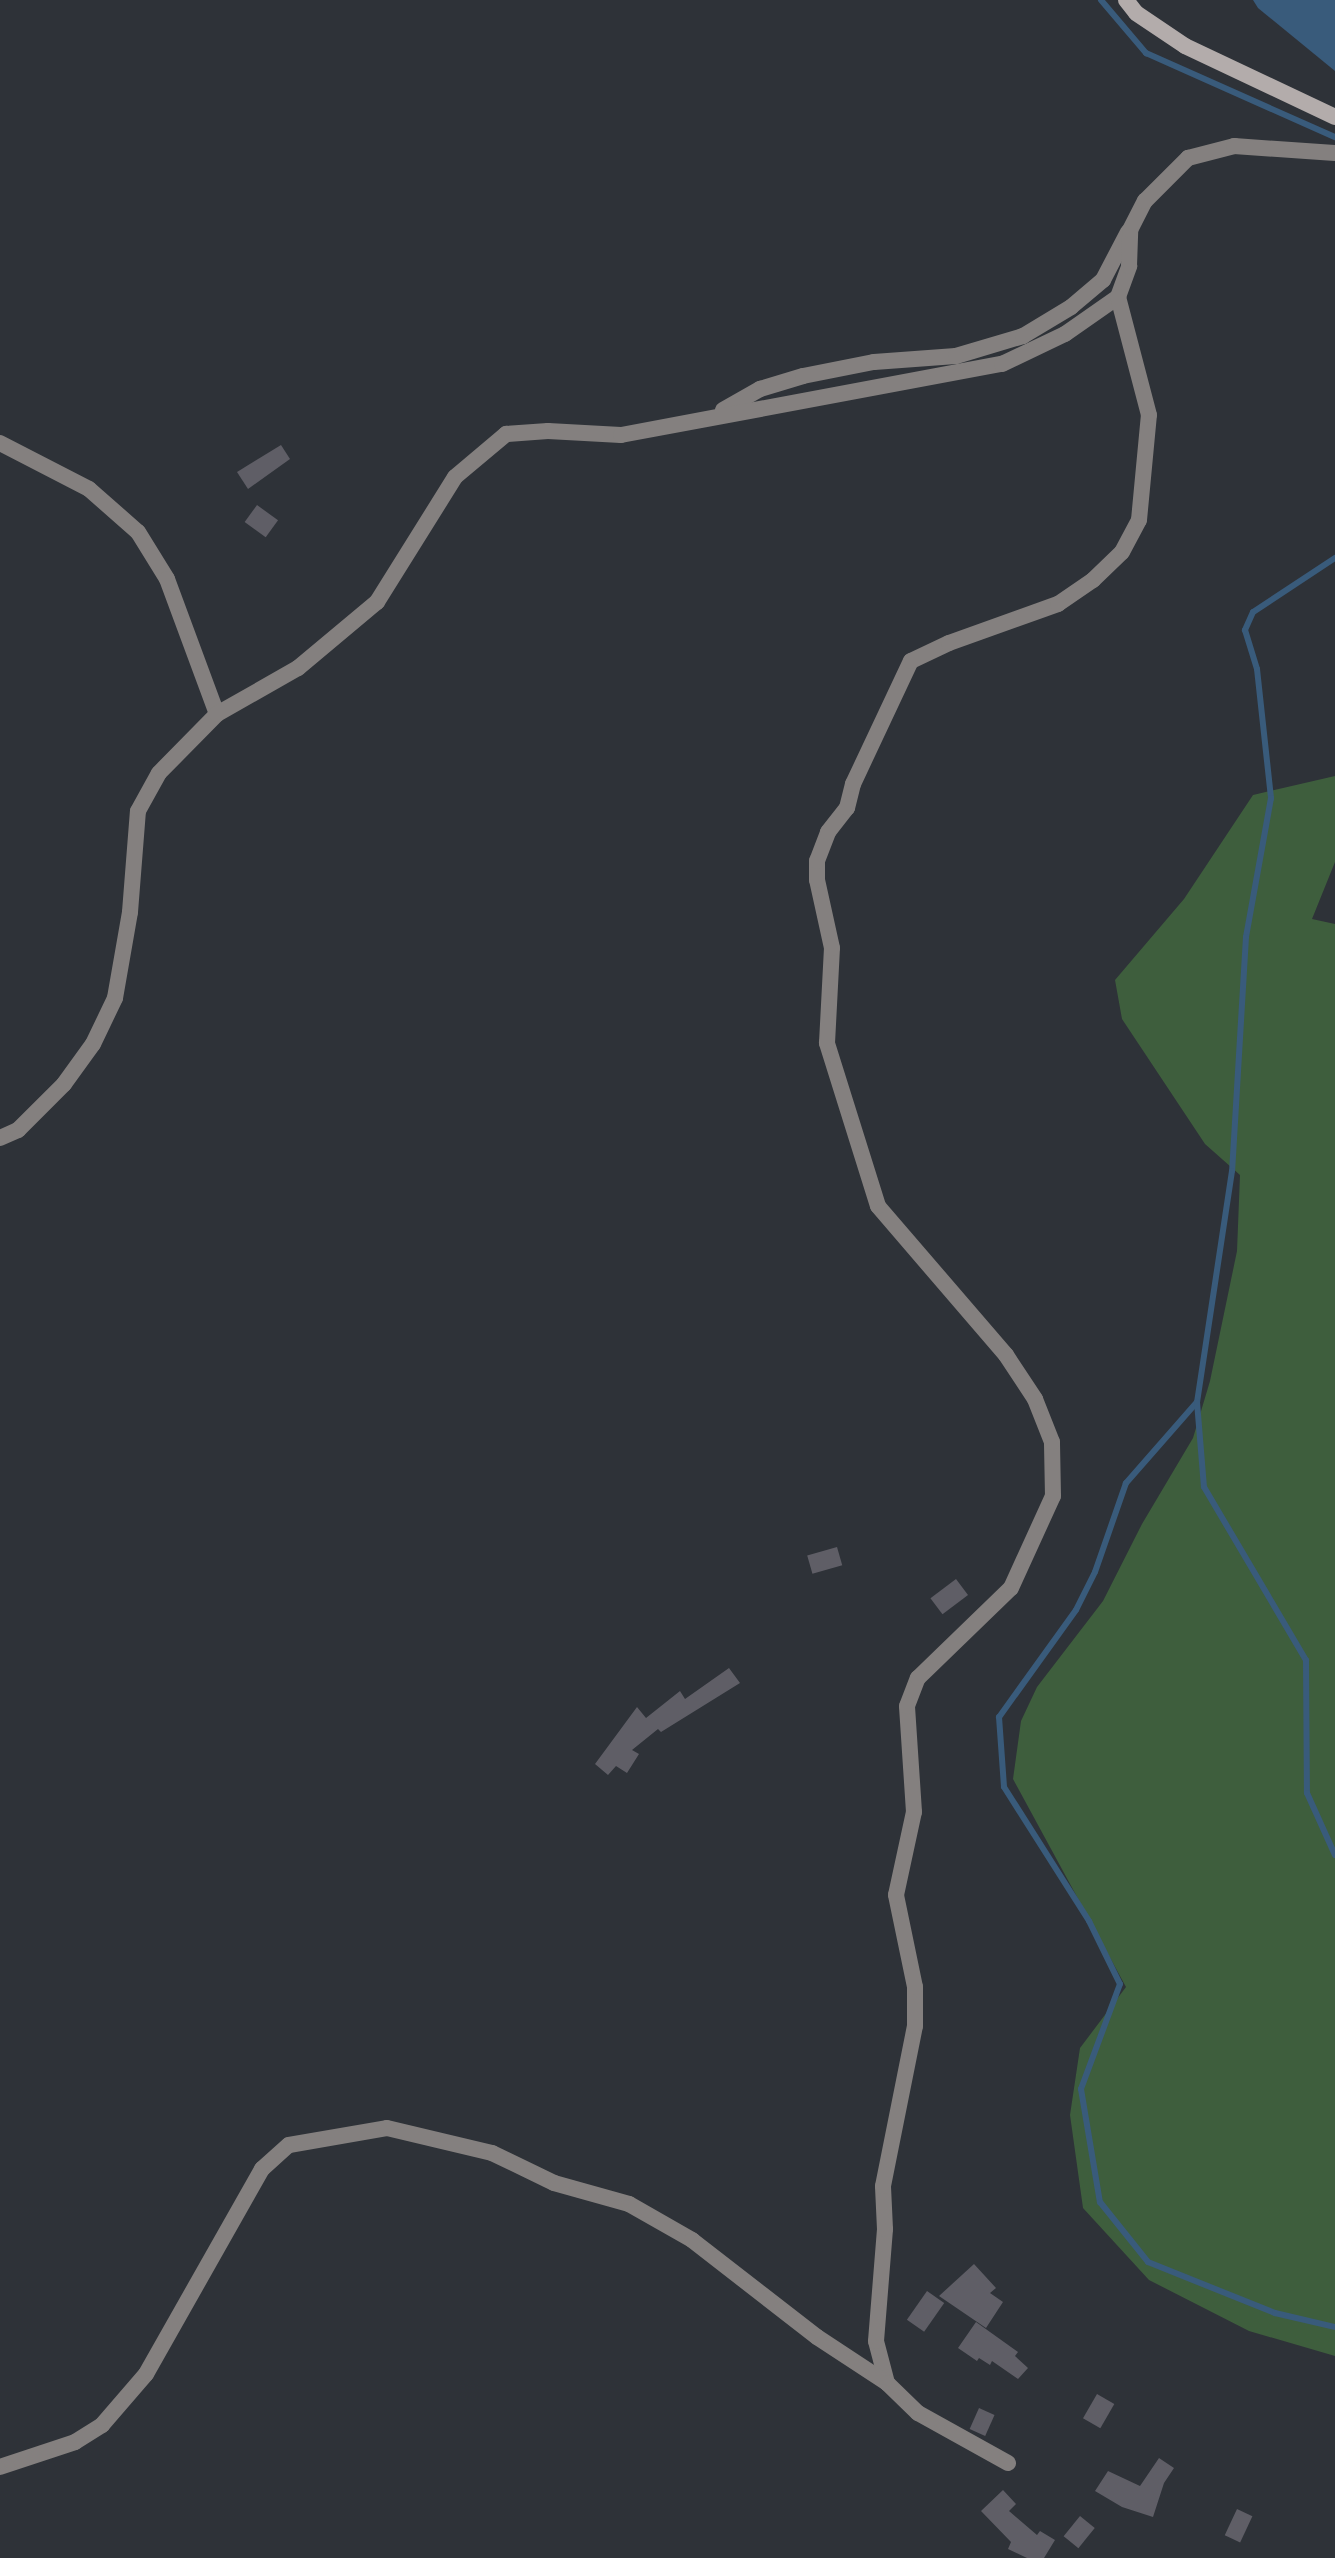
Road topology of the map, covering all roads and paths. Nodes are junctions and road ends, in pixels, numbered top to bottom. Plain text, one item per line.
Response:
1 (1126, 0) edge
2 (1335, 117) edge
3 (1335, 153) edge
4 (1130, 230) junction
5 (1118, 297) junction
6 (711, 417) junction
7 (0, 443) edge
8 (217, 714) junction
9 (0, 1138) edge
10 (887, 2383) junction
11 (1008, 2463) dead end
12 (0, 2467) edge

1 - 2 street
3 - 4 street
4 - 5 street
4 - 6 street
5 - 6 street
5 - 10 street
6 - 8 street
7 - 8 street
8 - 9 street
10 - 11 street
10 - 12 street

